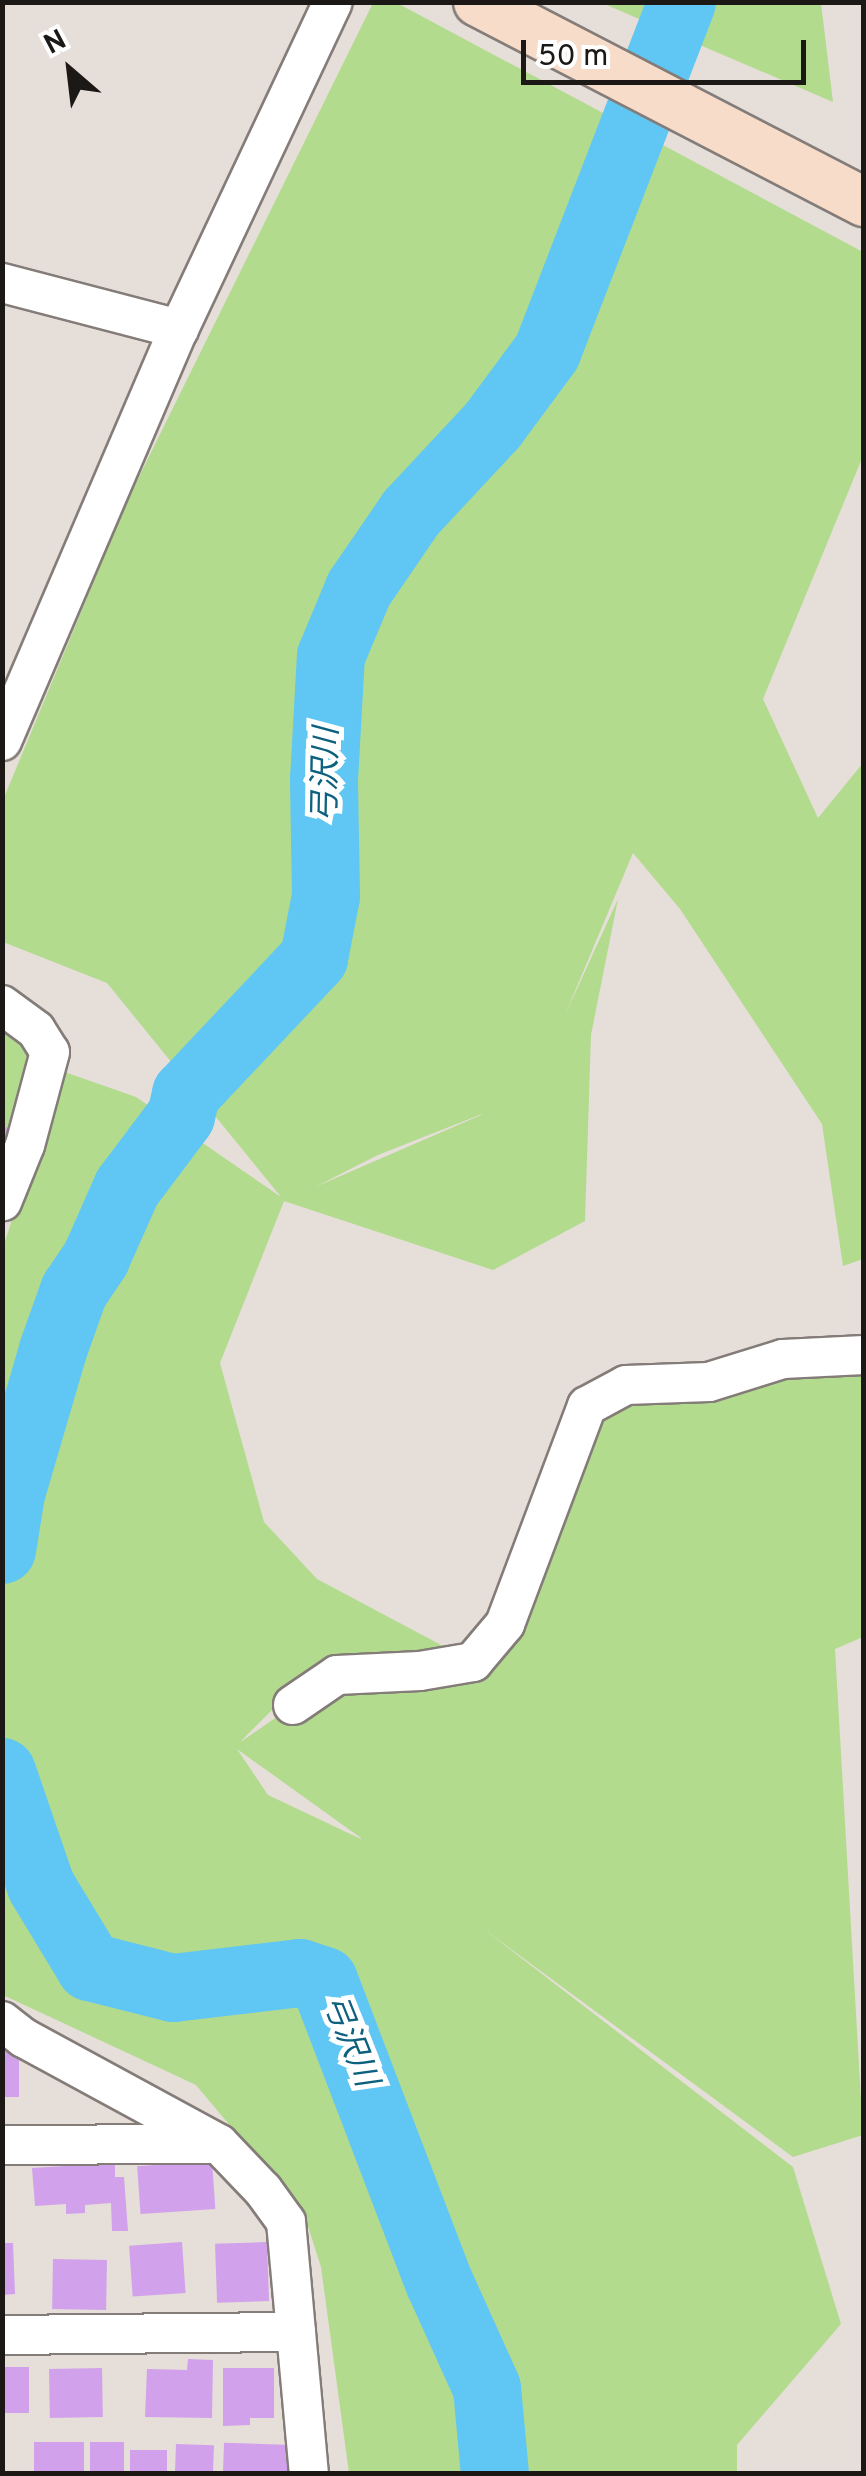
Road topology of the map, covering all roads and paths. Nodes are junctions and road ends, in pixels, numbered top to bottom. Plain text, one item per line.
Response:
1 (333, 2) edge
2 (478, 2) edge
3 (864, 202) edge
4 (2, 283) edge
5 (179, 329) junction
6 (2, 741) edge
7 (2, 1005) edge
8 (2, 1202) edge
9 (864, 1355) edge
10 (294, 1704) dead end
11 (2, 2021) edge
12 (220, 2144) junction
13 (2, 2145) edge
14 (296, 2332) junction
15 (2, 2335) edge
16 (309, 2474) edge

1 - 5 street
2 - 3 main road
4 - 5 street
5 - 6 street
7 - 8 street
9 - 10 street
11 - 12 street
12 - 13 street
12 - 14 street
14 - 15 street
14 - 16 street

